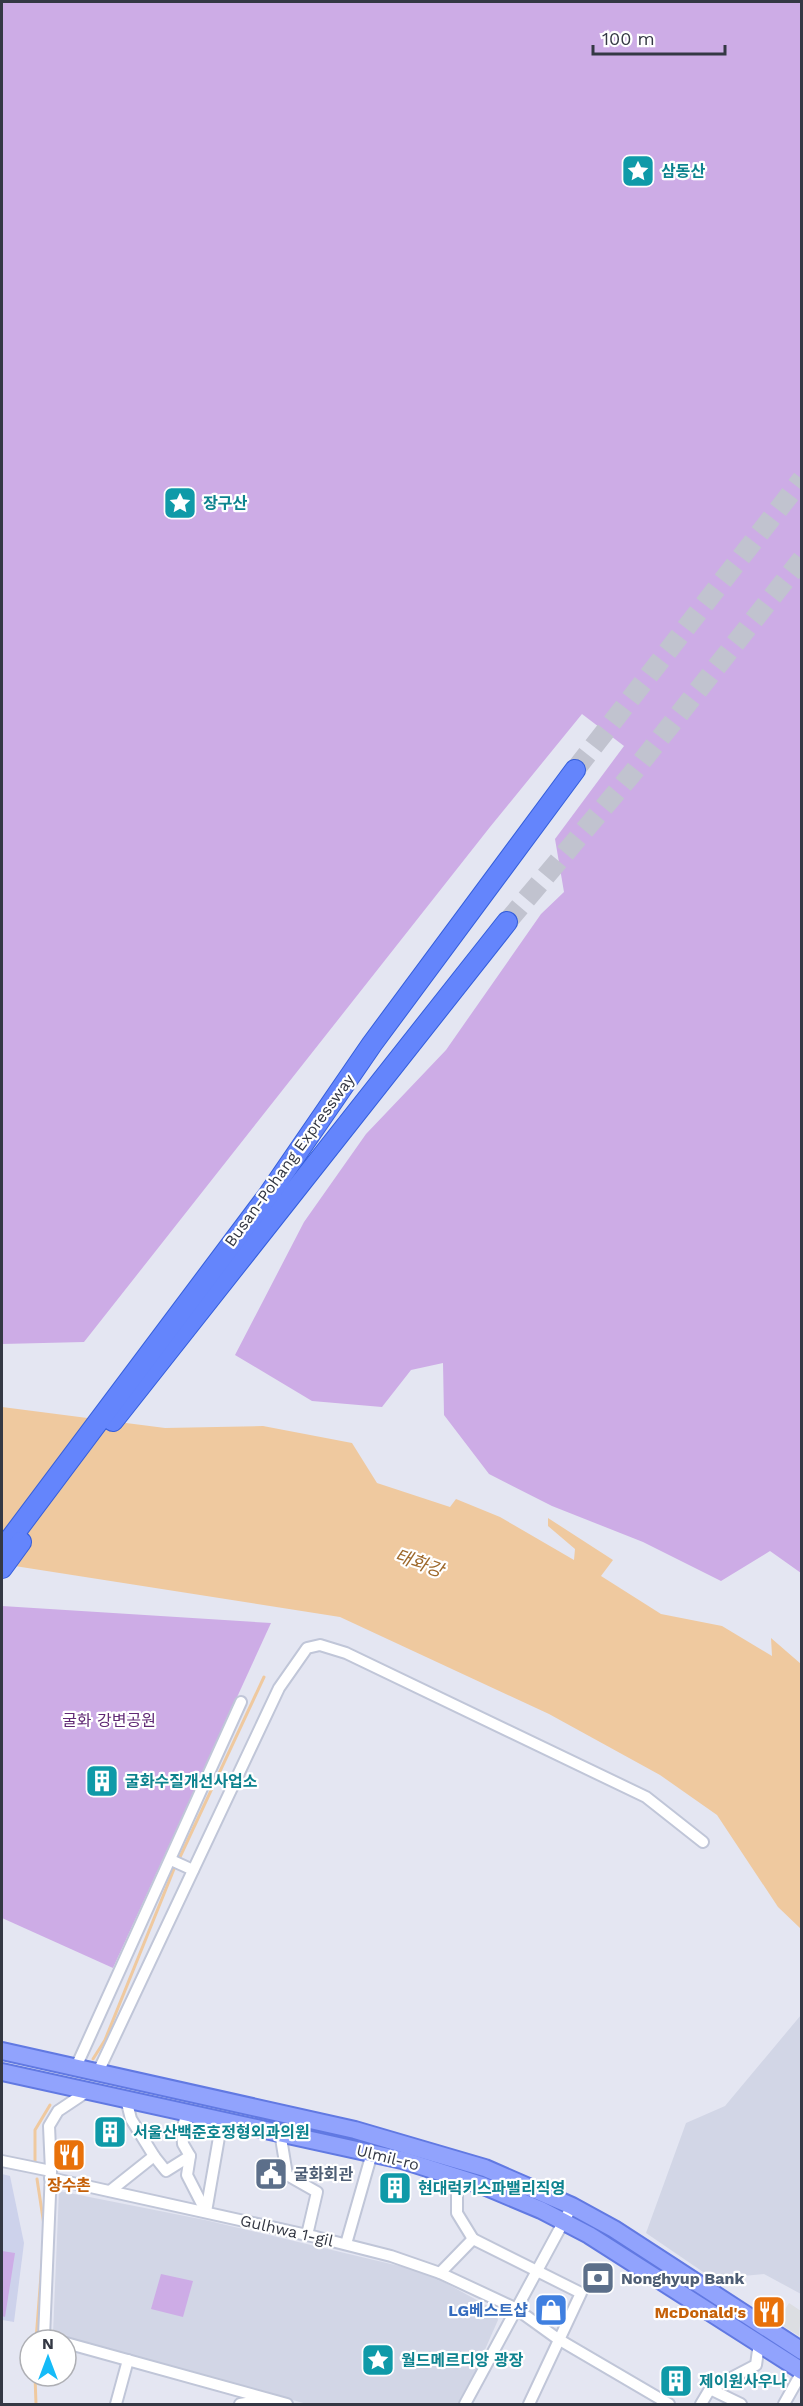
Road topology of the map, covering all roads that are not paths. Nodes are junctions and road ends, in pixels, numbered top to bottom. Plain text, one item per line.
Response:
1 (575, 770) tunnel mouth
2 (507, 922) tunnel mouth
3 (204, 1292) junction
4 (2, 1550) edge
5 (2, 1568) edge
6 (241, 1702) dead end
7 (703, 1842) dead end
8 (171, 1860) junction
9 (193, 1870) junction
10 (2, 2051) edge
11 (76, 2067) junction
12 (2, 2072) edge
13 (98, 2072) junction
14 (88, 2091) junction
15 (126, 2099) junction
16 (187, 2112) junction
17 (222, 2120) junction
18 (280, 2132) junction
19 (372, 2153) junction
20 (154, 2156) junction
21 (190, 2156) junction
22 (2, 2161) edge
23 (50, 2175) junction
24 (457, 2176) junction
25 (110, 2191) junction
26 (572, 2206) junction
27 (206, 2212) junction
28 (563, 2221) junction
29 (307, 2235) junction
30 (473, 2239) junction
31 (346, 2244) junction
32 (536, 2269) junction
33 (440, 2273) junction
34 (515, 2308) junction
35 (44, 2328) edge
36 (558, 2339) junction
37 (759, 2343) junction
38 (78, 2346) edge
39 (801, 2351) edge
40 (128, 2360) junction
41 (801, 2371) edge
42 (710, 2389) junction
43 (269, 2399) junction
44 (116, 2404) edge
45 (240, 2404) edge
46 (287, 2404) edge
47 (465, 2404) edge
48 (529, 2404) edge
49 (669, 2404) edge
50 (701, 2404) edge
51 (741, 2404) edge
52 (784, 2404) edge

1 - 3 highway, Busan-Pohang Expressway
2 - 3 highway, Busan-Pohang Expressway
3 - 4 highway, Busan-Pohang Expressway
3 - 5 highway, Busan-Pohang Expressway
6 - 8 street
7 - 9 street
8 - 9 street
8 - 11 street
9 - 13 street
10 - 11 main road, Ulmil-ro
11 - 13 main road, Ulmil-ro
12 - 14 main road, Ulmil-ro
13 - 26 main road, Ulmil-ro
14 - 15 main road, Ulmil-ro
14 - 23 street
15 - 16 main road, Ulmil-ro
15 - 20 street
16 - 17 main road, Ulmil-ro
16 - 21 street
17 - 18 main road, Ulmil-ro
17 - 27 street
18 - 19 main road, Ulmil-ro
18 - 29 street
19 - 24 main road, Ulmil-ro
19 - 31 street
20 - 21 street
20 - 25 street
21 - 27 street
22 - 23 street, Gulhwa 1-gil
23 - 25 street, Gulhwa 1-gil
23 - 35 street
24 - 28 main road, Ulmil-ro
24 - 30 street
25 - 27 street, Gulhwa 1-gil
26 - 28 street
26 - 39 main road, Ulmil-ro
27 - 29 street, Gulhwa 1-gil
28 - 32 street
28 - 37 main road, Ulmil-ro
29 - 31 street, Gulhwa 1-gil
30 - 32 street
30 - 33 street
31 - 33 street, Gulhwa 1-gil
32 - 34 street
32 - 36 street
33 - 34 street, Gulhwa 1-gil
34 - 36 street, Gulhwa 1-gil
34 - 47 street
36 - 48 street
36 - 49 street, Gulhwa 1-gil
37 - 41 main road, Ulmil-ro
37 - 42 street
38 - 40 street
40 - 43 street
40 - 44 street
41 - 52 street
42 - 50 street
42 - 51 street
43 - 45 street
43 - 46 street

